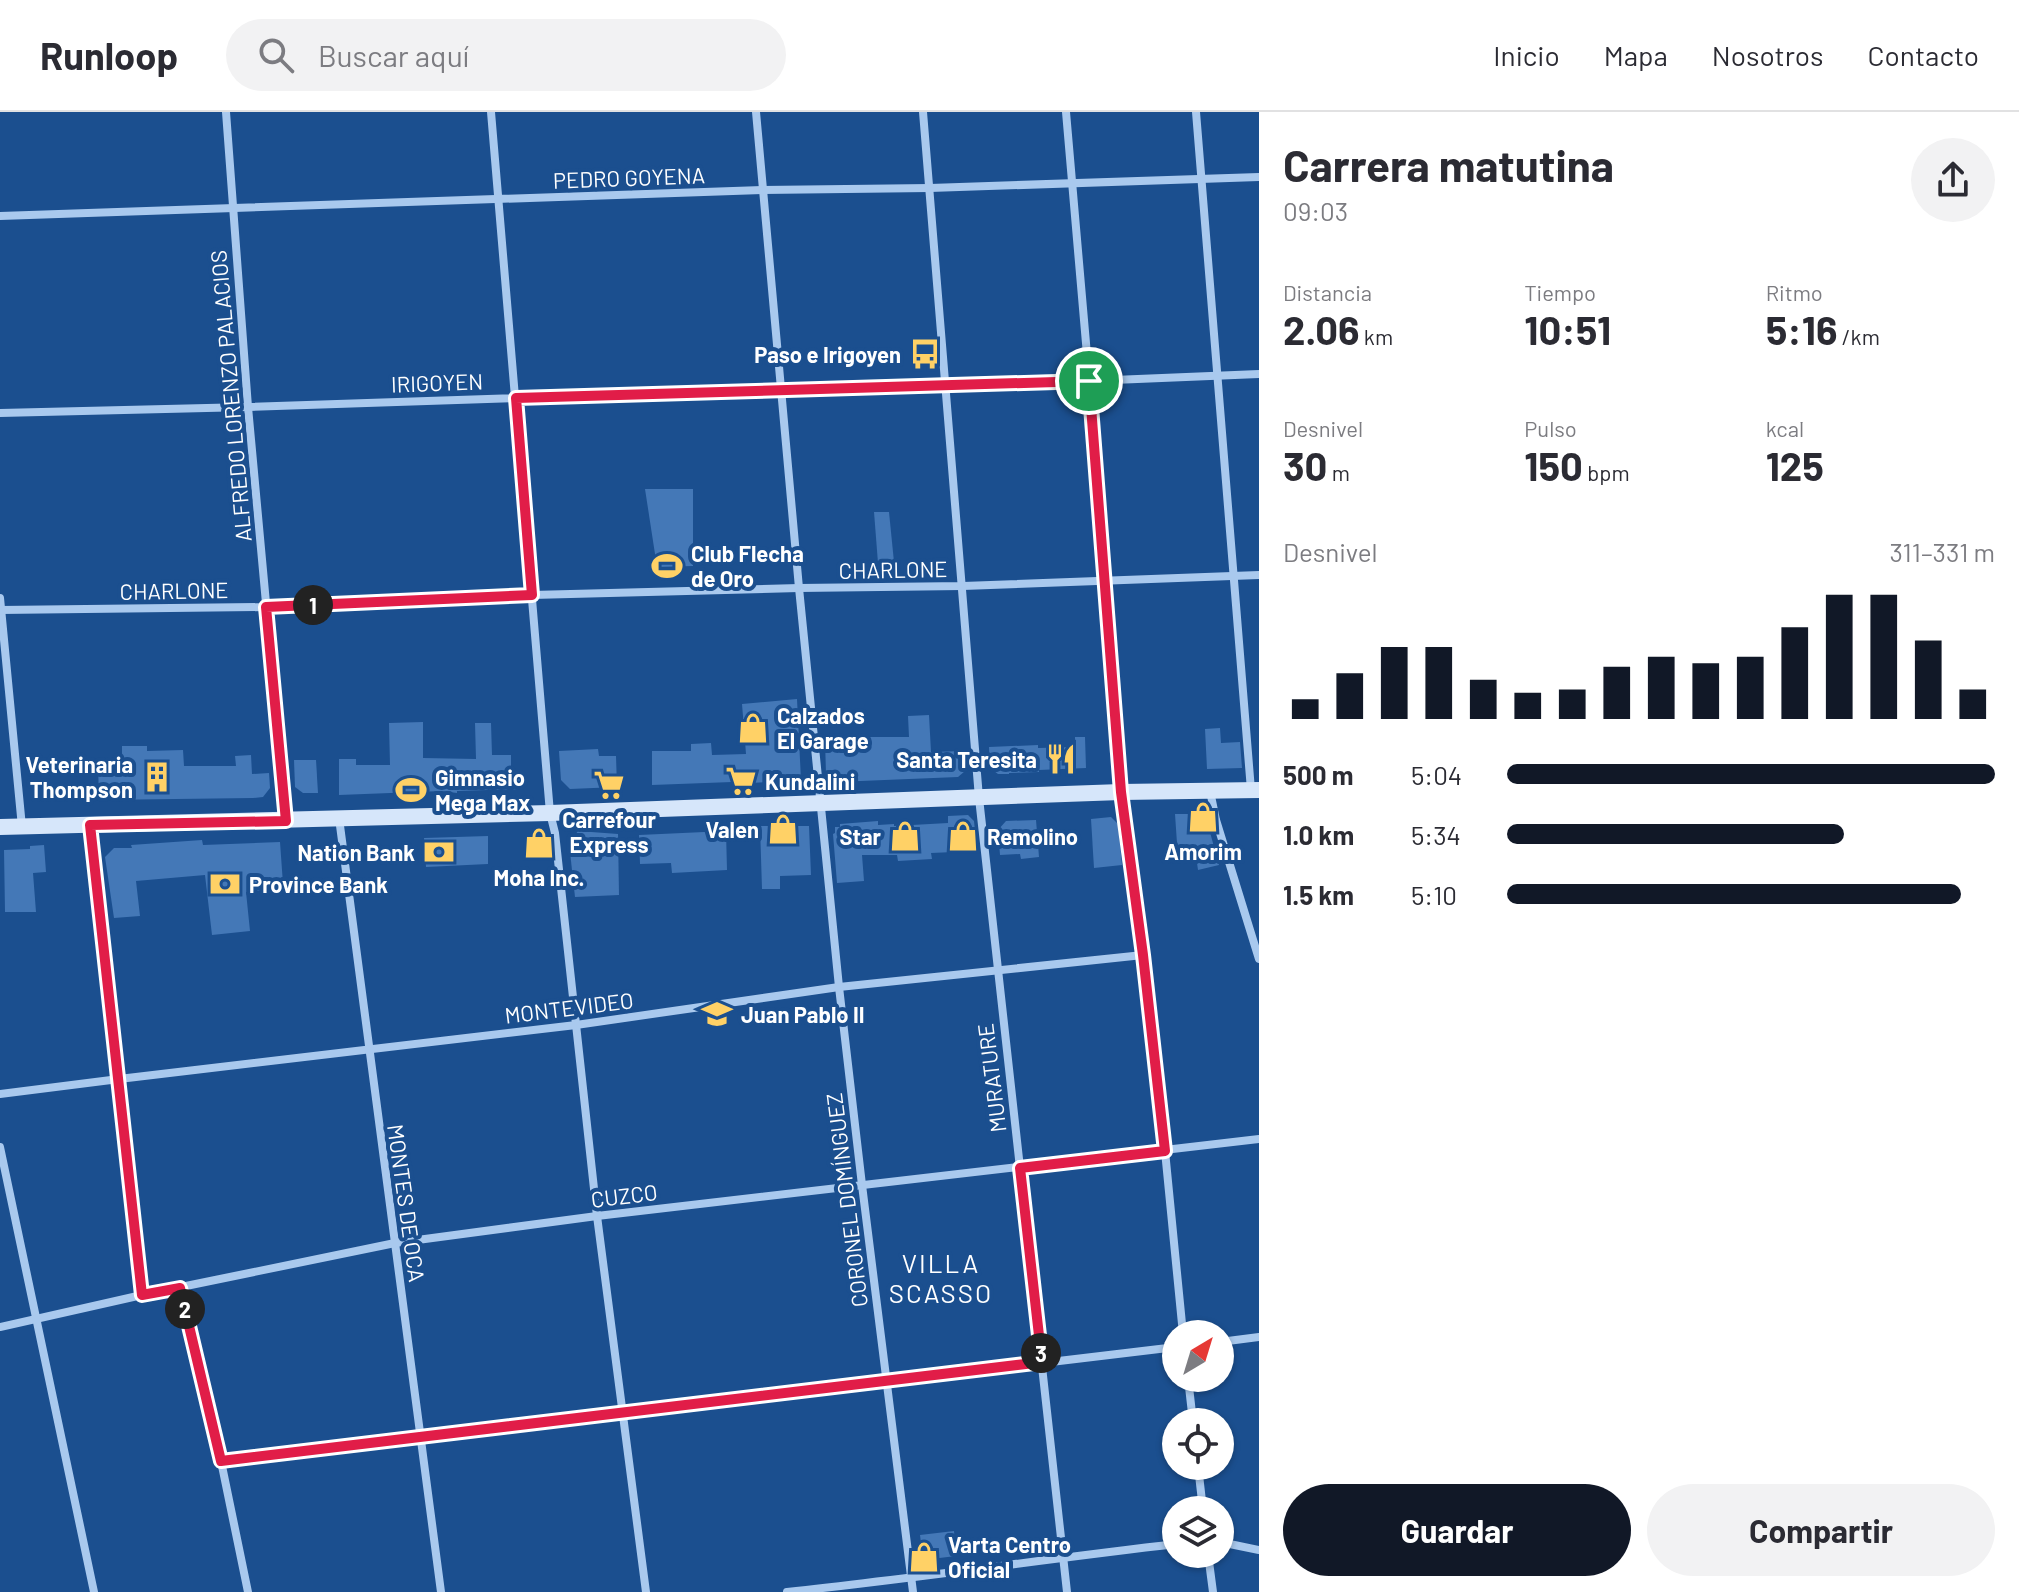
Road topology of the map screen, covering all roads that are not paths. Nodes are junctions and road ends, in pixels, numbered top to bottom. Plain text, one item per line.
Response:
1 (226, 112) edge
2 (491, 112) edge
3 (756, 112) edge
4 (923, 112) edge
5 (1066, 112) edge
6 (1196, 112) edge
7 (1259, 177) edge
8 (1202, 178) junction
9 (1072, 184) junction
10 (930, 188) junction
11 (762, 190) junction
12 (498, 199) junction
13 (233, 208) junction
14 (0, 216) edge
15 (1259, 374) edge
16 (1218, 375) junction
17 (1089, 381) junction
18 (945, 384) junction
19 (781, 390) junction
20 (516, 398) junction
21 (248, 407) junction
22 (0, 413) edge
23 (1234, 575) junction
24 (1259, 575) edge
25 (1106, 579) junction
26 (963, 586) junction
27 (799, 588) junction
28 (532, 595) junction
29 (0, 598) edge
30 (266, 607) junction
31 (1, 610) edge
32 (1210, 790) junction
33 (1255, 790) edge
34 (1121, 792) junction
35 (979, 798) junction
36 (820, 803) junction
37 (550, 813) junction
38 (339, 818) junction
39 (286, 821) junction
40 (90, 825) junction
41 (0, 827) edge
42 (22, 827) junction
43 (1143, 955) junction
44 (1259, 959) edge
45 (997, 971) junction
46 (839, 987) junction
47 (576, 1025) junction
48 (368, 1049) junction
49 (119, 1079) junction
50 (0, 1094) edge
51 (1259, 1139) edge
52 (0, 1147) edge
53 (1165, 1151) junction
54 (1020, 1168) junction
55 (862, 1185) junction
56 (597, 1216) junction
57 (395, 1243) junction
58 (180, 1288) junction
59 (142, 1295) junction
60 (37, 1319) junction
61 (1182, 1320) edge
62 (0, 1327) edge
63 (1259, 1337) edge
64 (1234, 1340) edge
65 (1162, 1349) edge
66 (1042, 1362) junction
67 (887, 1382) junction
68 (623, 1414) junction
69 (419, 1437) junction
70 (221, 1461) junction
71 (1234, 1545) edge
72 (1162, 1546) edge
73 (1259, 1550) edge
74 (1063, 1557) junction
75 (1210, 1568) edge
76 (911, 1578) junction
77 (94, 1592) edge
78 (248, 1592) edge
79 (441, 1592) edge
80 (646, 1592) edge
81 (787, 1592) edge
82 (913, 1592) edge
83 (1067, 1592) edge
84 (1213, 1592) edge

1 - 13 street, ALFREDO LORENZO PALACIOS
2 - 12 street
3 - 11 street, CORONEL DOMÍNGUEZ
4 - 10 street, MURATURE
5 - 9 street
6 - 8 street
7 - 8 street, PEDRO GOYENA
8 - 9 street, PEDRO GOYENA
8 - 16 street
9 - 10 street, PEDRO GOYENA
9 - 17 street
10 - 11 street, PEDRO GOYENA
10 - 18 street, MURATURE
11 - 12 street, PEDRO GOYENA
11 - 19 street, CORONEL DOMÍNGUEZ
12 - 13 street, PEDRO GOYENA
12 - 20 street
13 - 14 street, PEDRO GOYENA
13 - 21 street, ALFREDO LORENZO PALACIOS
15 - 16 street, IRIGOYEN
16 - 17 street, IRIGOYEN
16 - 23 street
17 - 18 street, IRIGOYEN
17 - 25 street
18 - 19 street, IRIGOYEN
18 - 26 street, MURATURE
19 - 20 street, IRIGOYEN
19 - 27 street, CORONEL DOMÍNGUEZ
20 - 21 street, IRIGOYEN
20 - 28 street
21 - 22 street, IRIGOYEN
21 - 30 street, ALFREDO LORENZO PALACIOS
23 - 24 street, CHARLONE
23 - 25 street, CHARLONE
23 - 33 street
25 - 26 street, CHARLONE
25 - 34 street
26 - 27 street, CHARLONE
26 - 35 street, MURATURE
27 - 28 street, CHARLONE
27 - 36 street, CORONEL DOMÍNGUEZ
28 - 30 street, CHARLONE
28 - 37 street
29 - 31 street
30 - 31 street, CHARLONE
30 - 39 street, ALFREDO LORENZO PALACIOS
31 - 42 street
32 - 33 main road
32 - 34 main road
32 - 44 street
34 - 35 main road
34 - 43 street
35 - 36 main road
35 - 45 street, MURATURE
36 - 37 main road
36 - 46 street, CORONEL DOMÍNGUEZ
37 - 38 main road
37 - 47 street
38 - 39 main road
38 - 48 street, MONTES DE OCA
39 - 40 main road
40 - 42 main road
40 - 49 street
41 - 42 main road
43 - 45 street, MONTEVIDEO
43 - 53 street
45 - 46 street, MONTEVIDEO
45 - 54 street, MURATURE
46 - 47 street, MONTEVIDEO
46 - 55 street, CORONEL DOMÍNGUEZ
47 - 48 street, MONTEVIDEO
47 - 56 street
48 - 49 street, MONTEVIDEO
48 - 57 street, MONTES DE OCA
49 - 50 street, MONTEVIDEO
49 - 59 street
51 - 53 street, CUZCO
52 - 60 street
53 - 54 street, CUZCO
53 - 61 street
54 - 55 street, CUZCO
54 - 66 street, MURATURE
55 - 56 street, CUZCO
55 - 67 street, CORONEL DOMÍNGUEZ
56 - 57 street, CUZCO
56 - 68 street
57 - 58 street, CUZCO
57 - 69 street, MONTES DE OCA
58 - 59 street, CUZCO
58 - 70 street
59 - 60 street, CUZCO
60 - 62 street, CUZCO
60 - 77 street
63 - 64 street
65 - 66 street
66 - 67 street
66 - 74 street, MURATURE
67 - 68 street
67 - 76 street, CORONEL DOMÍNGUEZ
68 - 69 street
68 - 80 street
69 - 70 street
69 - 79 street, MONTES DE OCA
70 - 78 street
71 - 73 street
72 - 74 street
74 - 76 street
74 - 83 street, MURATURE
75 - 84 street
76 - 81 street
76 - 82 street, CORONEL DOMÍNGUEZ

